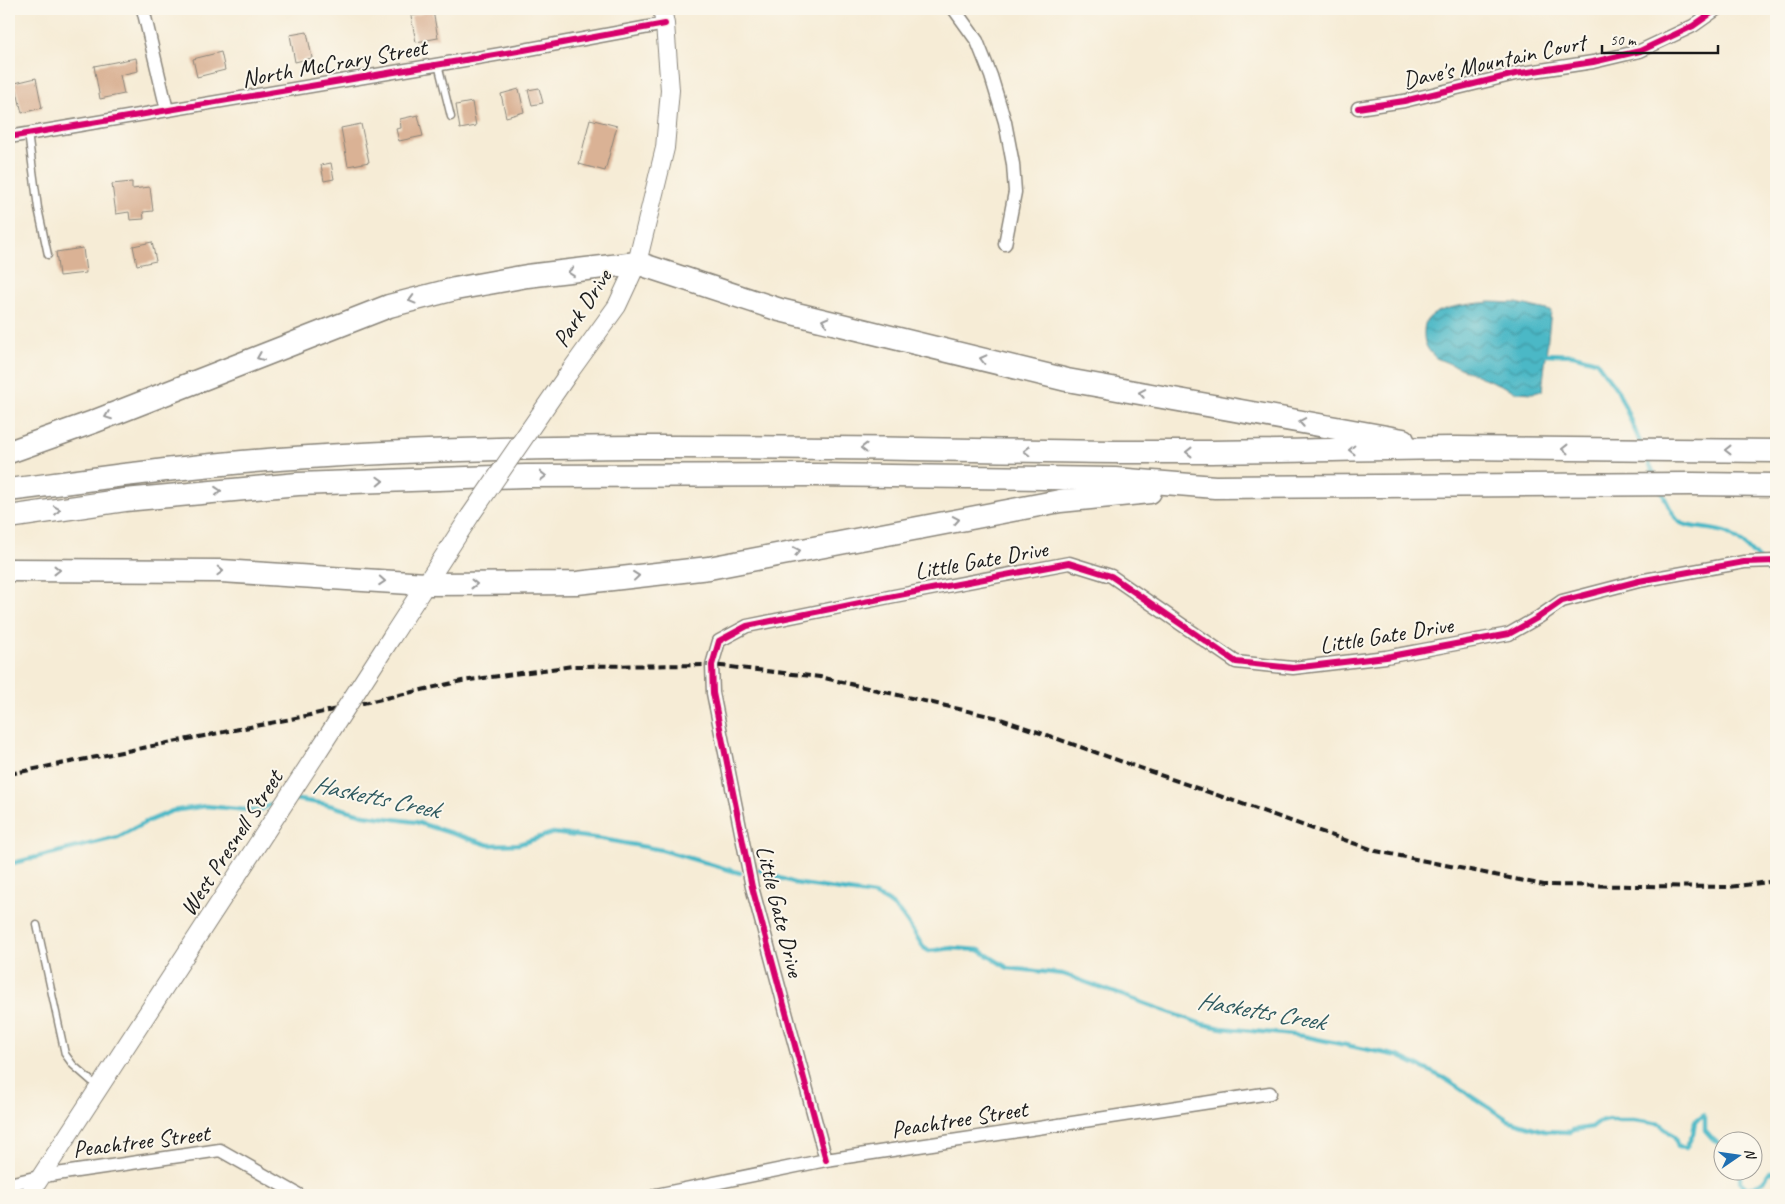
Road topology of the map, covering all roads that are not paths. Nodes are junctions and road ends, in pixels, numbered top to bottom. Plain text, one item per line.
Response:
1 (144, 9) edge
2 (954, 9) edge
3 (1717, 9) edge
4 (664, 16) edge
5 (438, 64) junction
6 (1358, 108) dead end
7 (167, 110) junction
8 (451, 117) dead end
9 (28, 133) junction
10 (9, 137) edge
11 (1005, 244) dead end
12 (48, 255) dead end
13 (637, 263) junction
14 (1453, 448) junction
15 (1776, 451) edge
16 (9, 452) edge
17 (1776, 485) edge
18 (1215, 487) junction
19 (9, 490) edge
20 (470, 516) joint
21 (9, 517) edge
22 (1776, 561) edge
23 (9, 570) edge
24 (426, 584) junction
25 (37, 925) dead end
26 (100, 1088) junction
27 (1270, 1093) dead end
28 (826, 1160) junction
29 (43, 1176) junction
30 (9, 1184) edge
31 (30, 1195) edge
32 (299, 1195) edge
33 (656, 1195) edge

1 - 7 street
2 - 11 street
3 - 6 street, Dave's Mountain Court
4 - 5 street, North McCrary Street
4 - 13 main road, Park Drive
5 - 7 street, North McCrary Street
5 - 8 lane
7 - 9 street, North McCrary Street
9 - 10 street, North McCrary Street
9 - 12 lane
14 -> 13 highway
13 -> 16 highway
13 - 20 main road, Park Drive, bridge
15 -> 14 highway
14 -> 19 highway
17 - 18 highway
21 -> 18 highway
24 -> 18 highway
20 - 24 main road, West Presnell Street
22 - 28 street, Little Gate Drive
23 -> 24 highway
24 - 26 main road, West Presnell Street, bridge
25 - 26 lane
26 - 29 main road, West Presnell Street
27 - 28 street, Peachtree Street
28 - 33 street, Peachtree Street
29 - 30 street, Peachtree Street
29 - 31 main road, West Presnell Street
29 - 32 street, Peachtree Street

